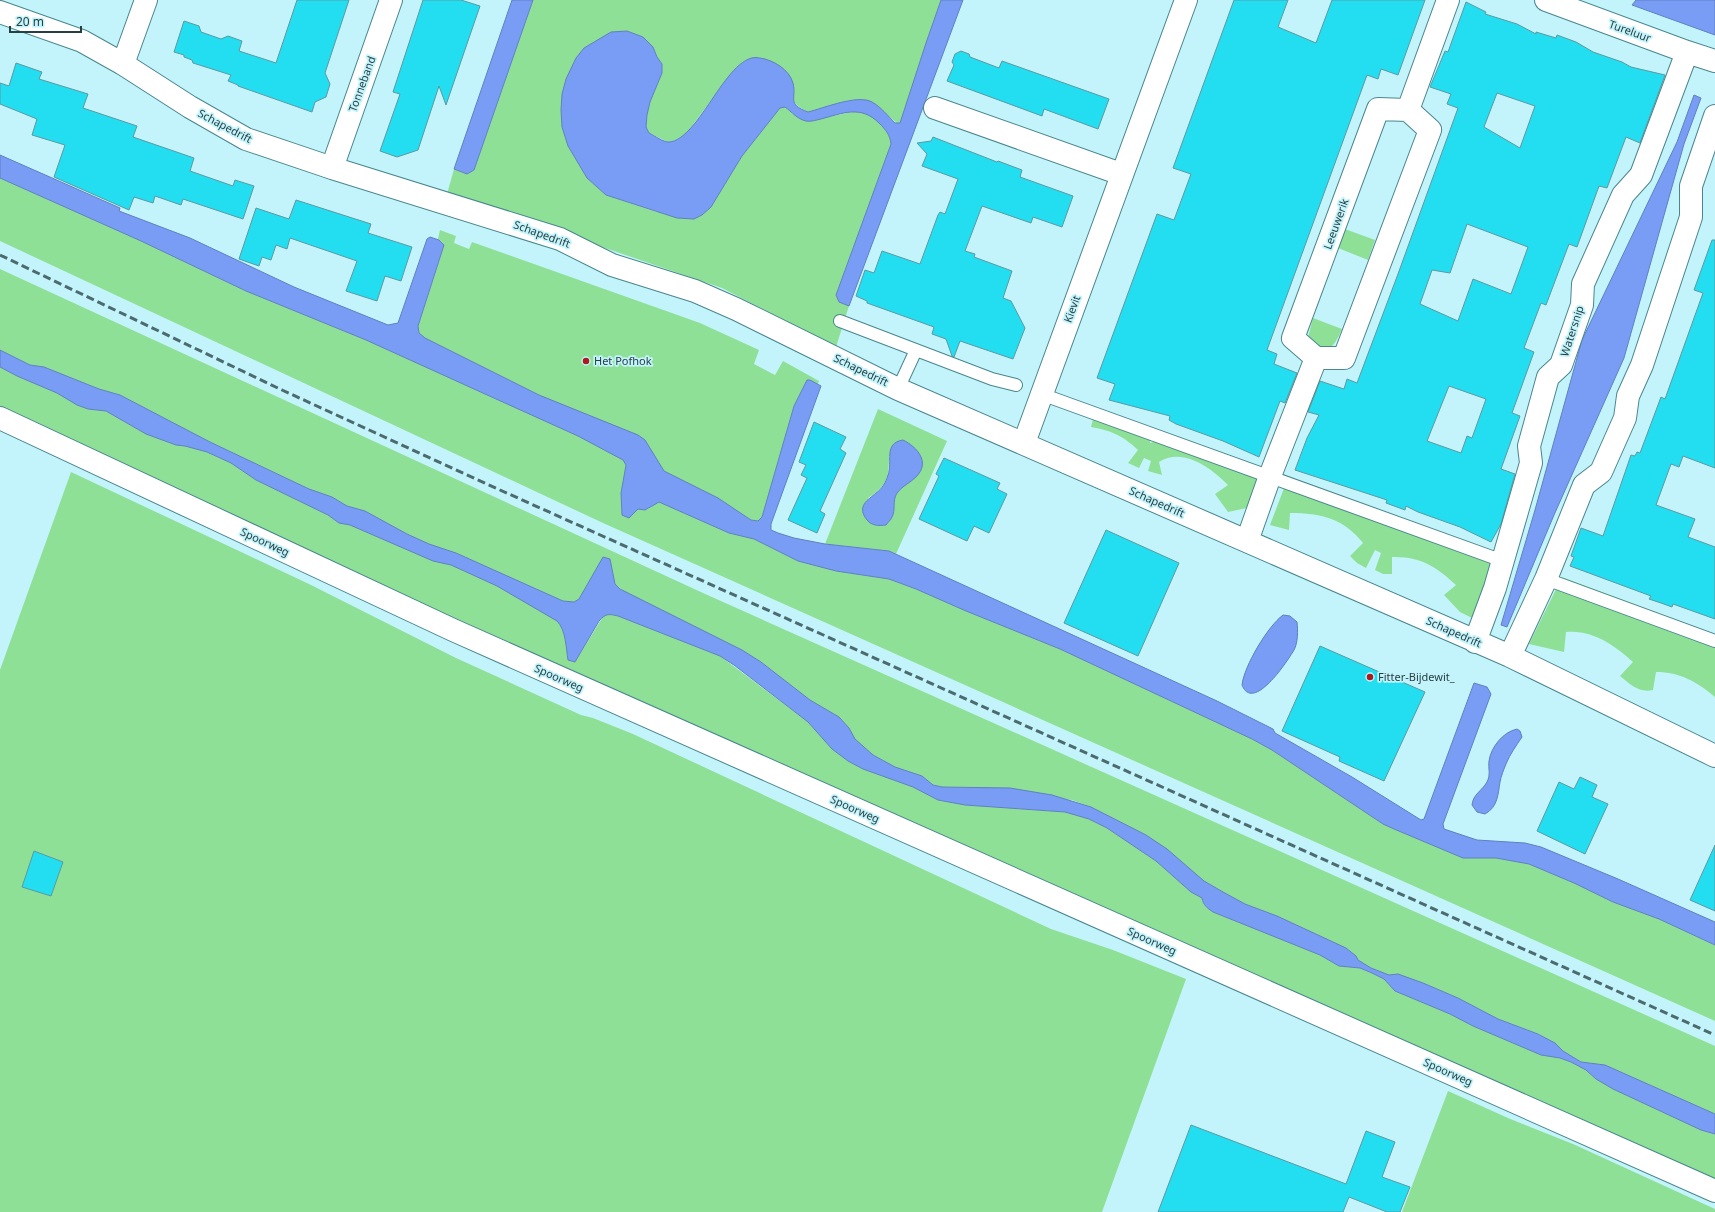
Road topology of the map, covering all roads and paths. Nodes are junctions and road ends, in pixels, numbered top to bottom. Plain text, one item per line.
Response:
1 (146, 0) edge
2 (391, 0) edge
3 (1186, 0) edge
4 (1448, 0) edge
5 (1546, 0) edge
6 (0, 12) edge
7 (1688, 52) junction
8 (1715, 61) edge
9 (123, 64) junction
10 (935, 108) dead end
11 (1408, 110) junction
12 (1715, 116) edge
13 (332, 168) junction
14 (1121, 174) junction
15 (840, 321) dead end
16 (916, 350) junction
17 (1316, 358) junction
18 (1016, 385) dead end
19 (898, 389) junction
20 (1041, 394) junction
21 (0, 418) edge
22 (1024, 443) junction
23 (1270, 476) junction
24 (1247, 541) junction
25 (1503, 561) junction
26 (1546, 578) junction
27 (1715, 641) edge
28 (1475, 642) junction
29 (1510, 656) junction
30 (1715, 756) edge
31 (1715, 1191) edge

1 - 9 street
2 - 13 street, Tonneband
3 - 14 street, Kievit
4 - 11 street
5 - 7 street, Tureluur
6 - 9 street, Schapedrift
7 - 8 street, Tureluur
7 - 25 street, Watersnip
9 - 13 street, Schapedrift
10 - 14 street
11 - 17 street
11 - 17 street, Leeuwerik
12 - 26 street
13 - 19 street, Schapedrift
14 - 20 street, Kievit
15 - 16 lane
16 - 18 lane
16 - 19 lane
17 - 23 street
19 - 22 street, Schapedrift
20 - 22 street, Kievit
20 - 23 lane
21 - 31 street, Spoorweg
22 - 24 street, Schapedrift
23 - 24 street
23 - 25 lane
24 - 28 street, Schapedrift
25 - 28 street, Watersnip
26 - 27 lane
26 - 29 street
28 - 29 street, Schapedrift
29 - 30 street, Schapedrift

